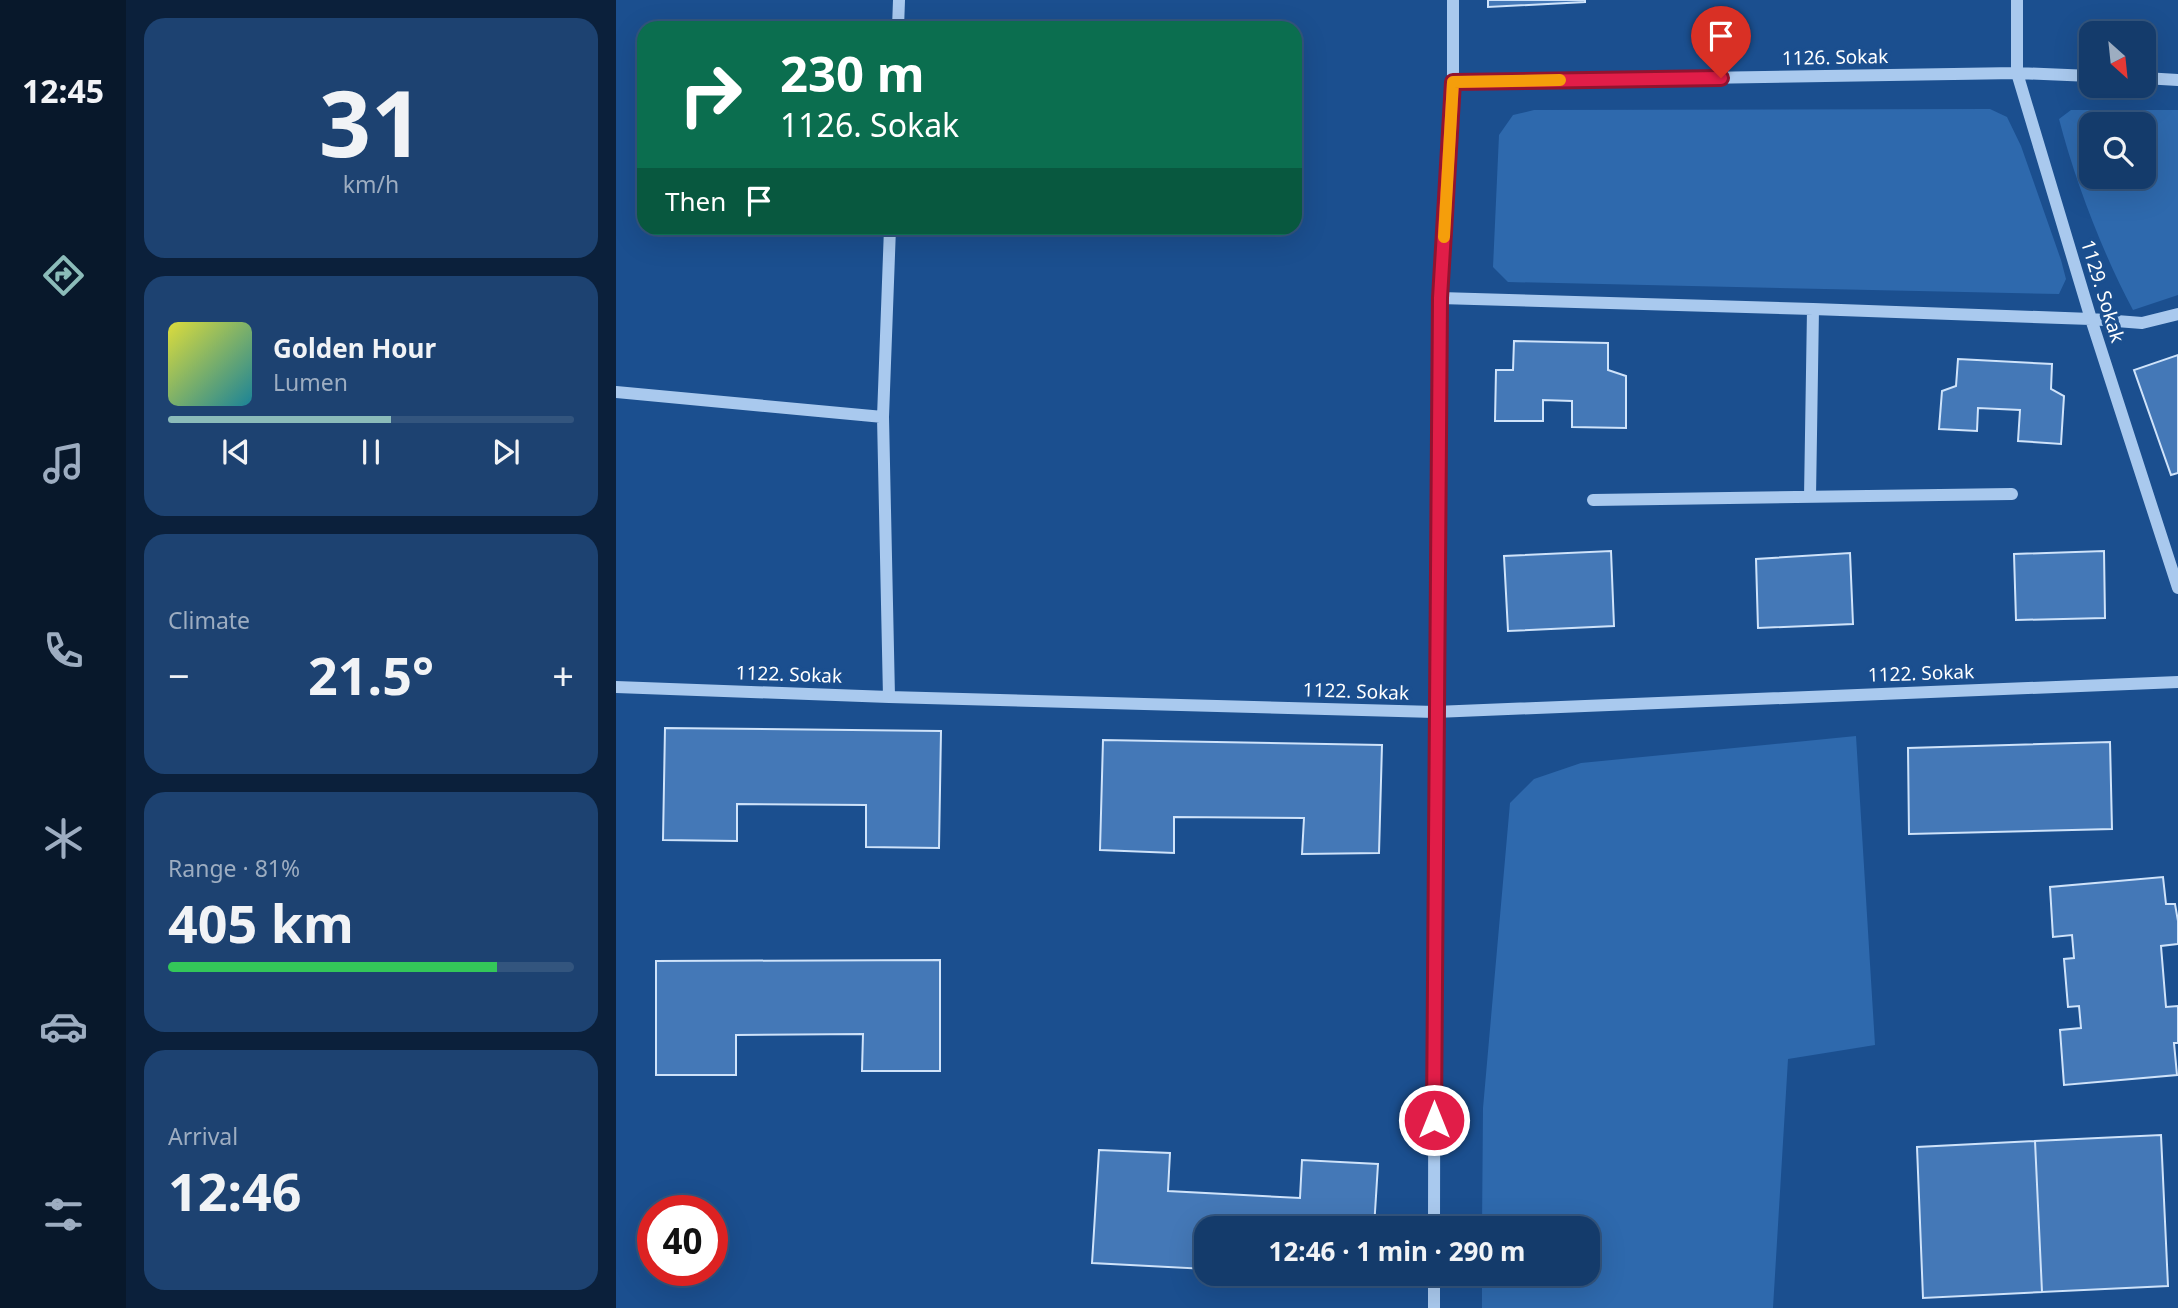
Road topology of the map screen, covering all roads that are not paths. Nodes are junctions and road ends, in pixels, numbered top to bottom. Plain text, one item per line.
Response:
1 (899, 0) edge
2 (1453, 0) edge
3 (2017, 0) edge
4 (898, 21) edge
5 (2017, 73) junction
6 (2079, 76) edge
7 (2156, 79) edge
8 (2178, 80) edge
9 (1453, 82) junction
10 (890, 235) edge
11 (1440, 298) junction
12 (1813, 309) junction
13 (2178, 314) edge
14 (2091, 319) junction
15 (616, 392) edge
16 (883, 417) junction
17 (2012, 495) dead end
18 (1810, 497) junction
19 (1593, 500) dead end
20 (2178, 588) edge
21 (2178, 682) edge
22 (616, 687) edge
23 (889, 697) junction
24 (1435, 712) junction
25 (1434, 1216) edge
26 (1434, 1286) edge
27 (1434, 1308) edge

1 - 4 street
2 - 9 street
3 - 5 street, 1129. Sokak
5 - 6 street, 1126. Sokak
5 - 9 street, 1126. Sokak
5 - 14 street, 1129. Sokak
7 - 8 street
9 - 11 street
10 - 16 street
11 - 12 street
11 - 24 street
12 - 14 street
12 - 18 street
13 - 14 street
14 - 20 street, 1129. Sokak
15 - 16 street
16 - 23 street
17 - 18 street
18 - 19 street
21 - 24 street, 1122. Sokak
22 - 23 street, 1122. Sokak
23 - 24 street, 1122. Sokak
24 - 25 street
26 - 27 street

